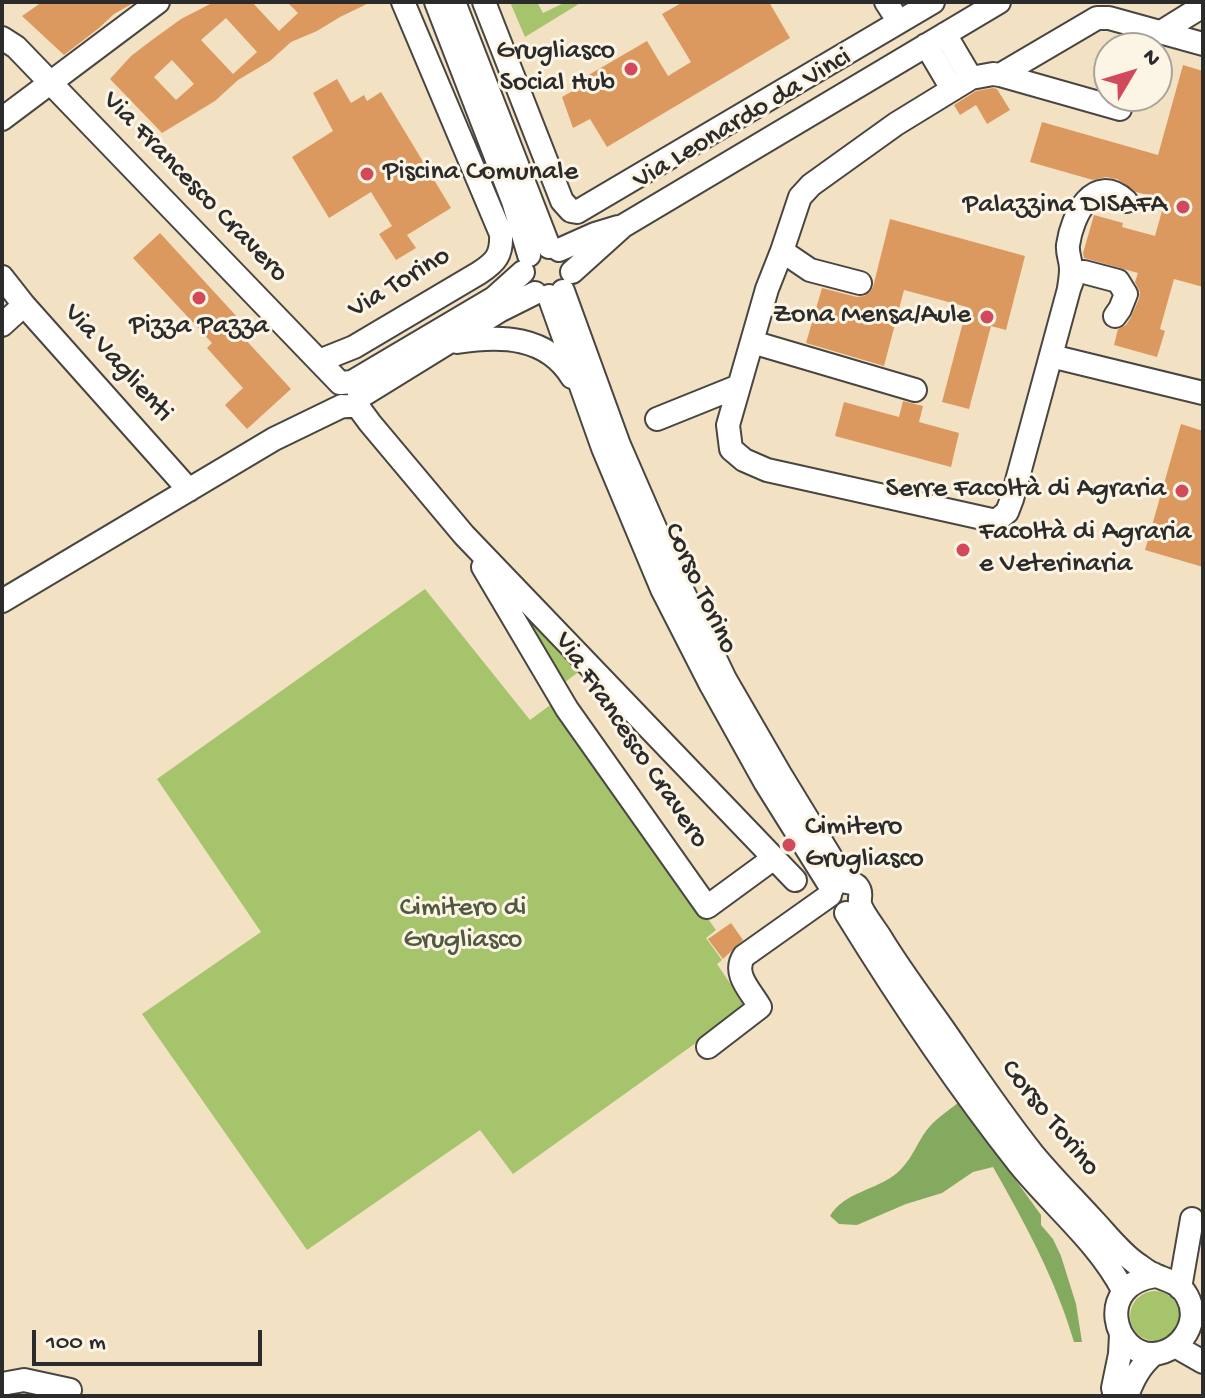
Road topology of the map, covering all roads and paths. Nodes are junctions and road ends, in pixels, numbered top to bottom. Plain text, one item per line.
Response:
1 (158, 2) edge
2 (403, 2) edge
3 (436, 2) edge
4 (454, 2) edge
5 (484, 2) edge
6 (886, 2) edge
7 (999, 2) edge
8 (928, 5) edge
9 (1203, 6) edge
10 (899, 22) junction
11 (1161, 32) joint
12 (496, 33) junction
13 (1173, 35) edge
14 (875, 36) junction
15 (2, 38) edge
16 (937, 39) junction
17 (1203, 44) edge
18 (893, 66) junction
19 (1000, 75) junction
20 (433, 78) junction
21 (962, 83) junction
22 (51, 84) junction
23 (479, 90) junction
24 (1093, 101) edge
25 (2, 119) edge
26 (1126, 201) dead end
27 (623, 226) junction
28 (782, 251) junction
29 (540, 256) junction
30 (2, 277) edge
31 (860, 283) dead end
32 (555, 288) junction
33 (1069, 289) junction
34 (24, 305) junction
35 (1115, 316) dead end
36 (403, 318) junction
37 (2, 325) edge
38 (752, 342) junction
39 (447, 344) junction
40 (404, 351) junction
41 (1051, 356) junction
42 (319, 361) junction
43 (739, 386) junction
44 (915, 390) dead end
45 (1203, 393) edge
46 (347, 394) junction
47 (585, 399) junction
48 (657, 419) dead end
49 (189, 490) junction
50 (464, 535) junction
51 (2, 601) edge
52 (774, 858) junction
53 (795, 880) dead end
54 (842, 899) junction
55 (708, 1047) dead end
56 (1192, 1219) dead end
57 (1155, 1276) junction
58 (1180, 1288) junction
59 (1123, 1290) junction
60 (1197, 1328) edge
61 (1121, 1334) junction
62 (1164, 1350) junction
63 (1203, 1362) edge
64 (2, 1384) edge
65 (70, 1390) dead end
66 (1115, 1396) edge
67 (1127, 1396) edge

1 - 22 street
2 - 20 street
3 - 23 street, Corso Torino
4 - 23 street, Corso Torino
5 - 12 street
6 - 10 street
7 - 16 street, Via Leonardo da Vinci
8 - 10 street, Via Leonardo da Vinci
8 - 16 street
9 - 11 street
10 - 14 street, Via Leonardo da Vinci
11 - 19 street
12 - 14 street, Via Leonardo da Vinci
12 - 23 street
13 - 17 street
14 - 18 street
15 - 22 street, Via Francesco Cravero
16 - 18 street, Via Leonardo da Vinci
16 - 21 street
18 - 27 street, Via Leonardo da Vinci
19 - 21 street
19 - 24 street
20 - 23 street
20 - 36 street, Via Torino
21 - 28 street
22 - 25 street
22 - 42 street, Via Francesco Cravero
23 - 29 street, Corso Torino
26 - 33 street
27 - 29 street, Via Leonardo da Vinci
27 - 32 street, Via Leonardo da Vinci
28 - 31 street
28 - 38 street
29 - 32 street, Corso Torino
29 - 32 street, Corso Torino
29 - 40 street, Via Leonardo da Vinci
30 - 34 street, Via Vaglienti
32 - 39 street, Via Leonardo da Vinci
32 - 47 street, Corso Torino
32 - 54 street, Corso Torino
33 - 35 street
33 - 41 street
34 - 37 street
34 - 49 street, Via Vaglienti
36 - 40 street
36 - 42 street, Via Torino
38 - 43 street
38 - 44 street
39 - 46 street, Via Leonardo da Vinci
39 - 47 street
40 - 46 street, Via Leonardo da Vinci
41 - 43 street
41 - 45 street
42 - 46 street, Via Francesco Cravero
43 - 48 street
46 - 49 street, Via Leonardo da Vinci
46 - 50 street, Via Francesco Cravero
47 - 54 street, Corso Torino
49 - 51 street, Via Leonardo da Vinci
50 - 52 street, Via Francesco Cravero
50 - 52 street, Via Francesco Cravero
52 - 53 street, Via Francesco Cravero
54 - 55 street
54 - 57 street, Corso Torino
54 - 59 street, Corso Torino
56 - 58 street
57 - 58 street, Corso Torino
57 - 59 street
58 - 60 street
59 - 61 street
60 - 62 street
61 - 62 street
61 - 66 street
62 - 63 street
62 - 67 street
64 - 65 street

